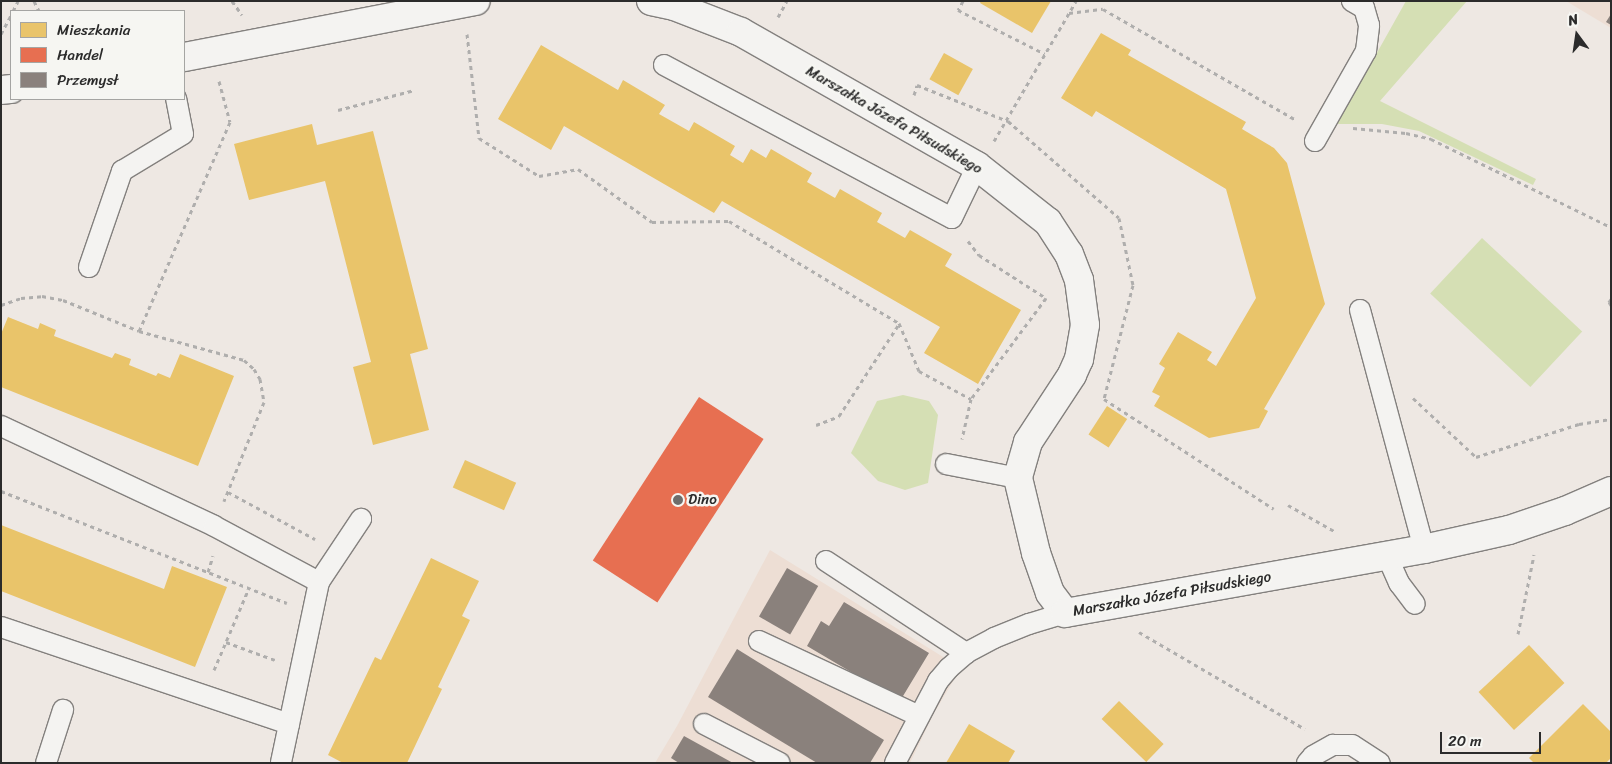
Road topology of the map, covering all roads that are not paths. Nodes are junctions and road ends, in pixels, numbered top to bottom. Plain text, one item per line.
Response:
1 (651, 1) edge
2 (1352, 1) edge
3 (470, 2) edge
4 (185, 56) edge
5 (664, 65) dead end
6 (176, 100) edge
7 (1315, 141) road end
8 (977, 166) junction
9 (88, 267) dead end
10 (1360, 310) dead end
11 (1, 426) edge
12 (951, 465) road end
13 (1018, 478) junction
14 (1611, 491) edge
15 (361, 519) dead end
16 (1424, 549) junction
17 (1386, 556) junction
18 (826, 561) dead end
19 (319, 582) junction
20 (1416, 604) dead end
21 (1065, 613) junction
22 (1, 627) edge
23 (759, 641) dead end
24 (966, 653) junction
25 (64, 710) dead end
26 (920, 716) junction
27 (289, 724) junction
28 (704, 724) dead end
29 (46, 763) edge
30 (281, 763) edge
31 (780, 763) edge
32 (895, 763) edge
33 (1307, 763) edge
34 (1380, 763) edge

1 - 8 street, Marszałka Józefa Piłsudskiego
2 - 7 lane
3 - 4 street
5 - 8 lane
6 - 9 lane
8 - 13 street, Marszałka Józefa Piłsudskiego
10 - 16 lane
11 - 19 lane
12 - 13 lane
13 - 21 street, Marszałka Józefa Piłsudskiego
14 - 16 street, Marszałka Józefa Piłsudskiego
15 - 19 lane
16 - 17 street, Marszałka Józefa Piłsudskiego
17 - 20 lane
17 - 21 street, Marszałka Józefa Piłsudskiego
18 - 24 lane
19 - 27 lane
21 - 24 lane
22 - 27 lane
23 - 26 lane
24 - 26 lane
25 - 29 lane
26 - 32 lane
27 - 30 lane
28 - 31 lane
33 - 34 lane

